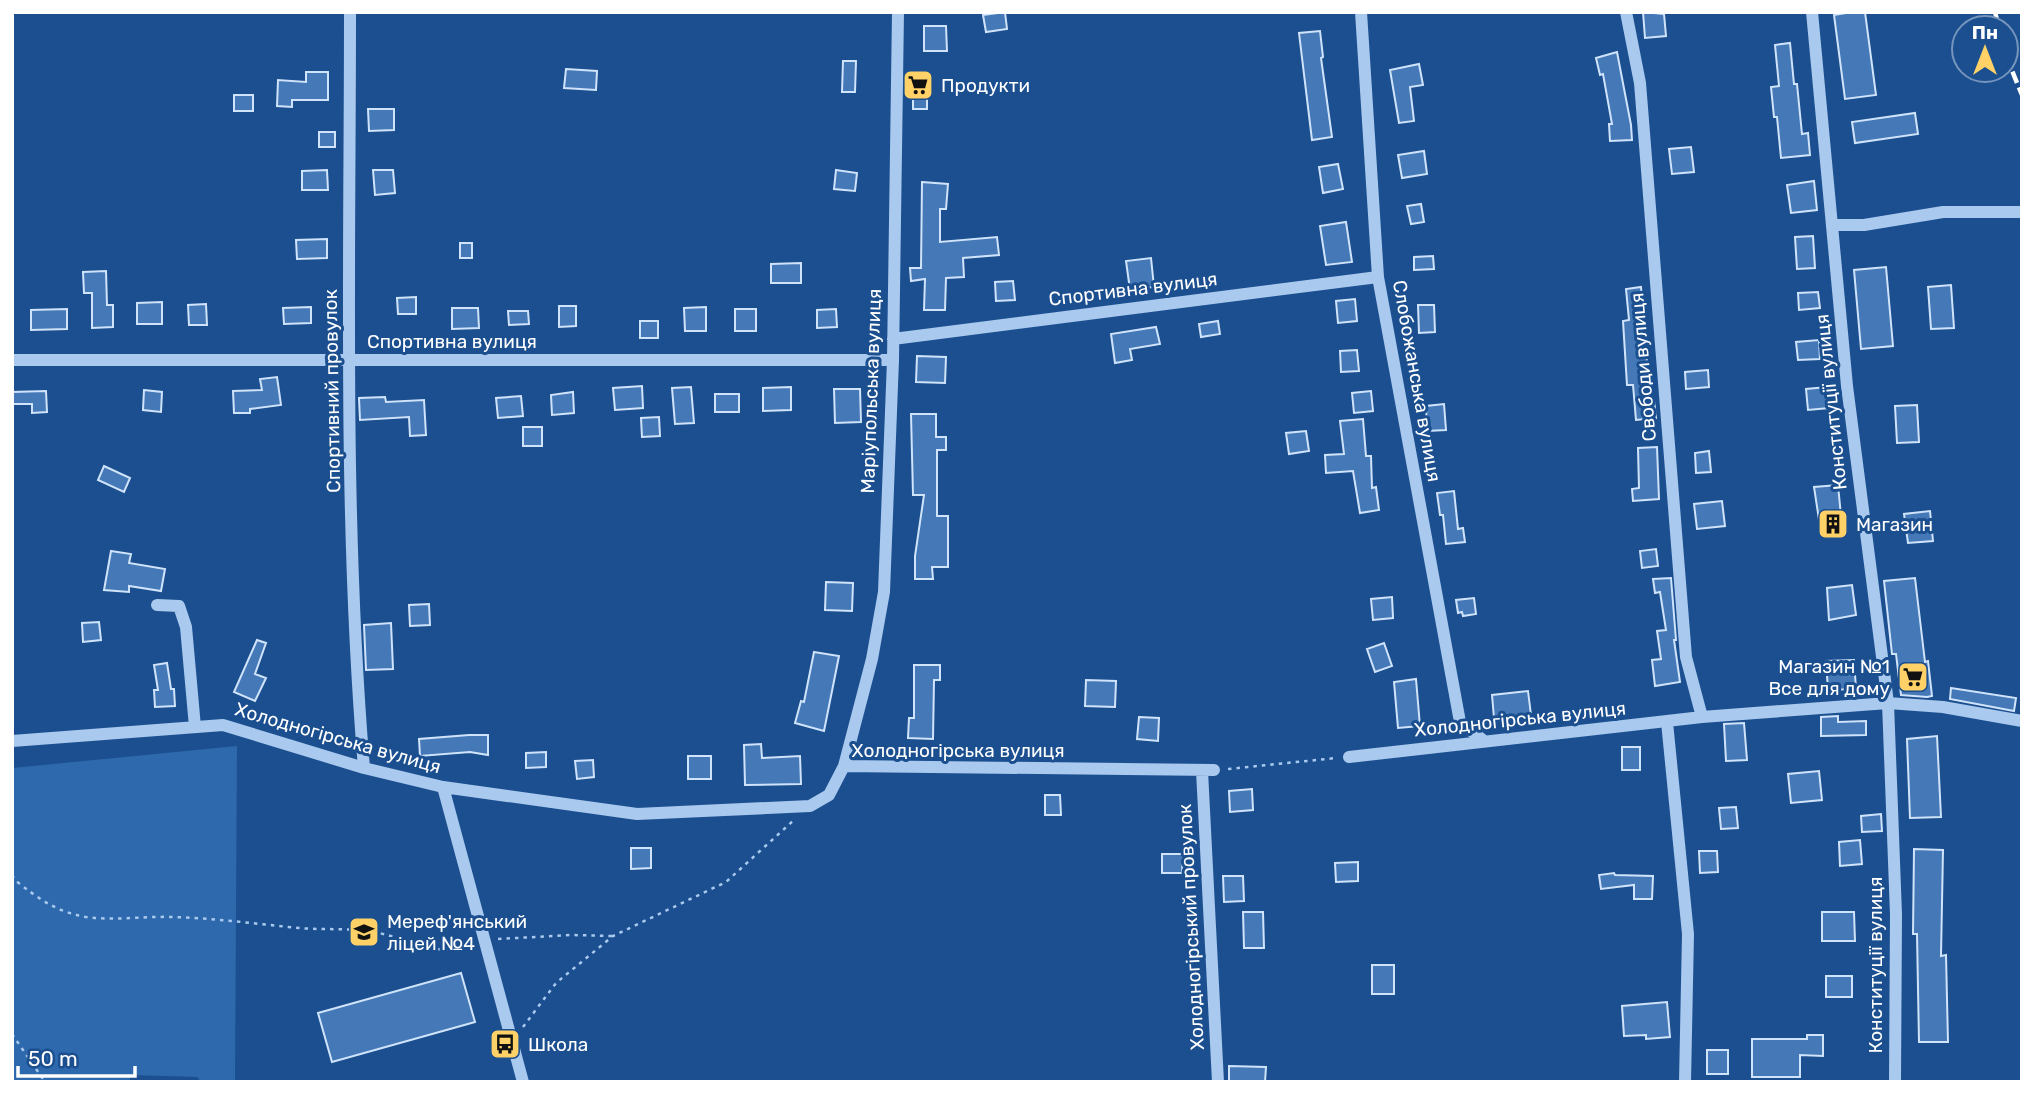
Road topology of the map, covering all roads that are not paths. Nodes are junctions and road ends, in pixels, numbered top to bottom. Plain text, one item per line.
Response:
1 (350, 12) edge
2 (898, 12) edge
3 (1361, 12) edge
4 (1626, 12) edge
5 (1812, 12) edge
6 (2022, 212) edge
7 (1832, 225) junction
8 (1378, 277) junction
9 (893, 340) junction
10 (12, 360) edge
11 (350, 360) junction
12 (893, 360) junction
13 (157, 605) dead end
14 (1888, 703) junction
15 (1702, 717) junction
16 (2022, 721) edge
17 (1667, 722) junction
18 (195, 727) junction
19 (12, 741) edge
20 (1484, 741) junction
21 (1349, 757) road end
22 (844, 766) junction
23 (363, 768) junction
24 (1208, 771) joint
25 (443, 787) junction
26 (523, 1082) edge
27 (1218, 1082) edge
28 (1685, 1082) edge
29 (1895, 1082) edge

1 - 11 street, Спортивний провулок
2 - 9 street, Маріупольська вулиця
3 - 8 street, Слобожанська вулиця
4 - 15 street, Свободи вулиця
5 - 7 street, Конституції вулиця
6 - 7 street
7 - 14 street, Конституції вулиця
8 - 9 street, Спортивна вулиця
8 - 20 street, Слобожанська вулиця
9 - 12 street, Маріупольська вулиця
10 - 11 street, Спортивна вулиця
11 - 12 street, Спортивна вулиця
11 - 23 street, Спортивний провулок
12 - 22 street, Маріупольська вулиця
13 - 18 street
14 - 15 street, Холодногірська вулиця
14 - 16 street, Холодногірська вулиця
14 - 29 street, Конституції вулиця
15 - 17 street, Холодногірська вулиця
17 - 20 street, Холодногірська вулиця
17 - 28 street
18 - 19 street, Холодногірська вулиця
18 - 23 street, Холодногірська вулиця
20 - 21 street, Холодногірська вулиця
22 - 24 street, Холодногірська вулиця
22 - 25 street, Холодногірська вулиця
23 - 25 street, Холодногірська вулиця
24 - 27 street, Холодногірський провулок
25 - 26 street

